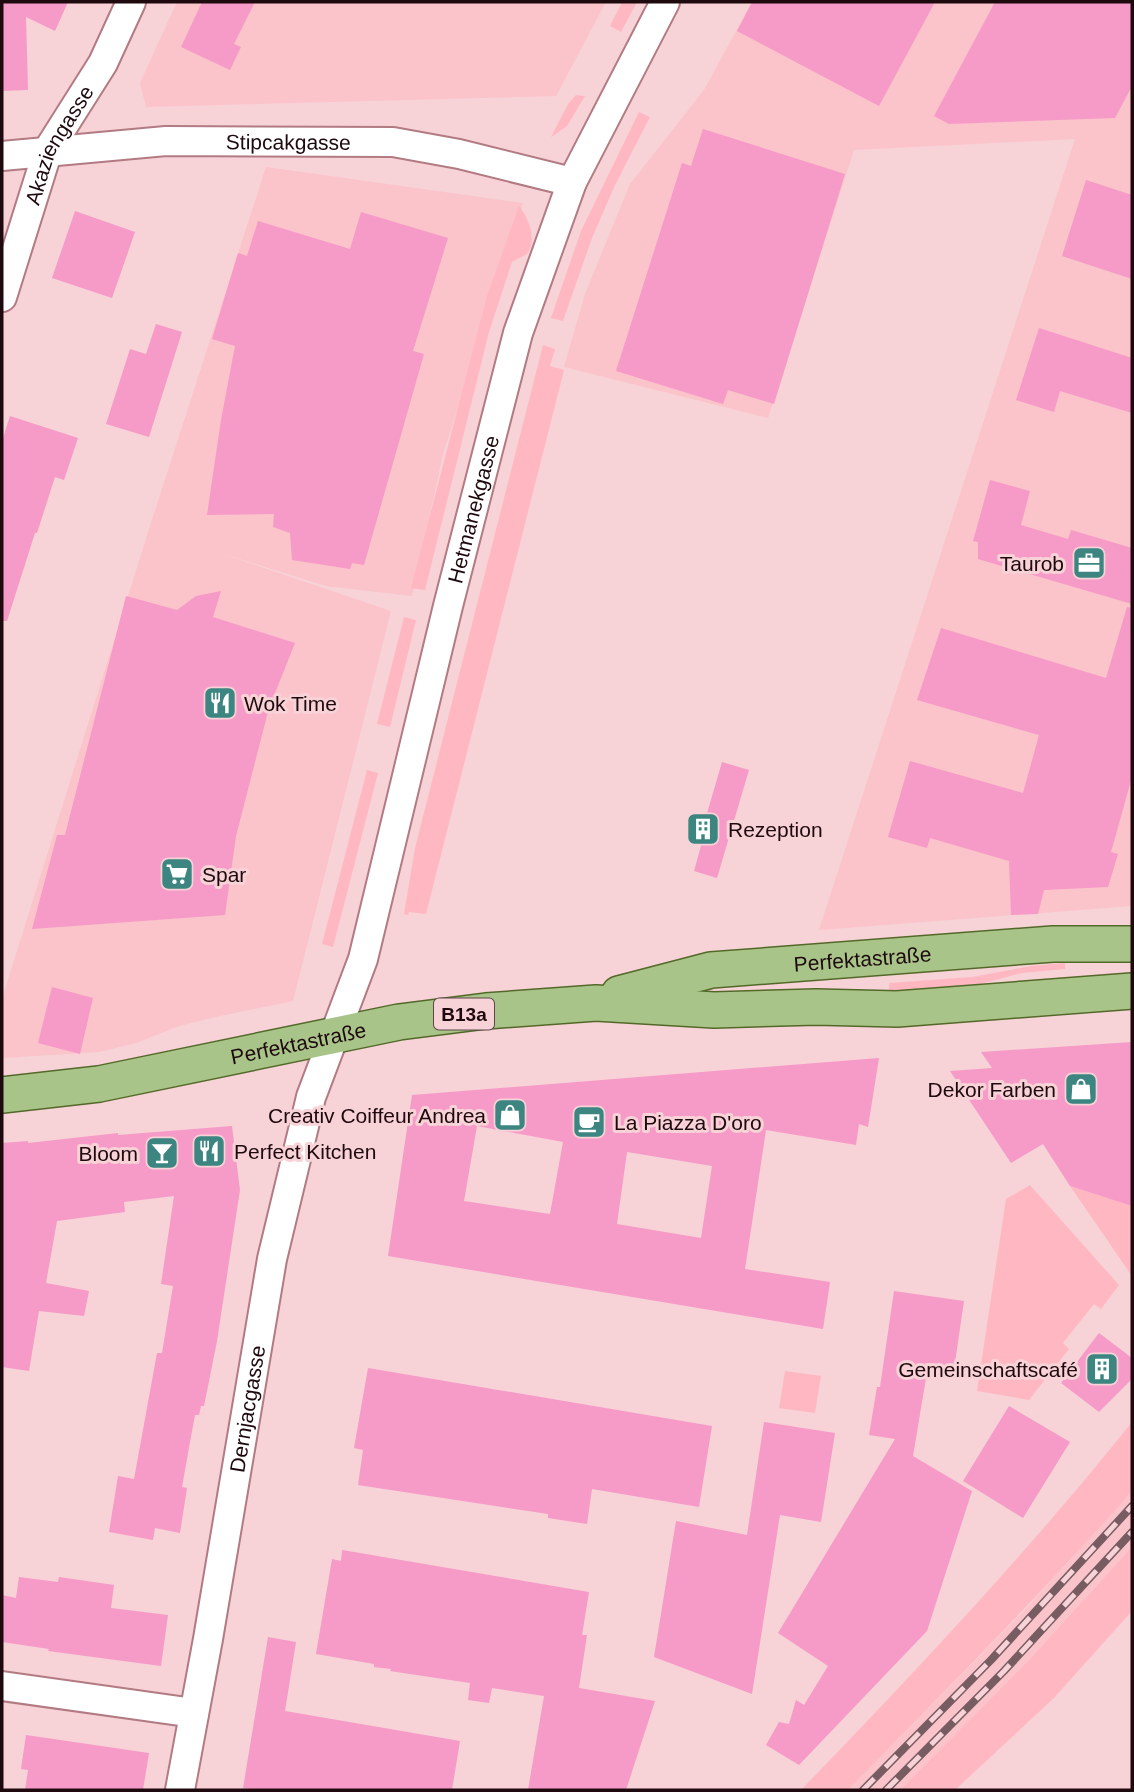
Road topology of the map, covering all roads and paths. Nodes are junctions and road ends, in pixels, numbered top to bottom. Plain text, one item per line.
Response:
1 (131, 2) edge
2 (665, 2) edge
3 (48, 150) junction
4 (2, 156) edge
5 (572, 182) junction
6 (2, 298) edge
7 (1132, 944) edge
8 (1132, 991) edge
9 (596, 1003) junction
10 (333, 1034) junction
11 (2, 1095) edge
12 (2, 1686) edge
13 (194, 1713) junction
14 (180, 1790) edge

1 - 3 street, Akaziengasse
2 - 5 street, Hetmanekgasse
3 - 4 street, Stipcakgasse
3 - 5 street, Stipcakgasse
3 - 6 street, Akaziengasse
5 - 10 street, Hetmanekgasse
7 - 9 main road, Perfektastraße / B13a
8 - 9 main road, Perfektastraße / B13a
9 - 10 main road, Perfektastraße / B13a
10 - 11 main road, Perfektastraße / B13a
10 - 13 street, Dernjacgasse
12 - 13 street
13 - 14 street, Dernjacgasse

